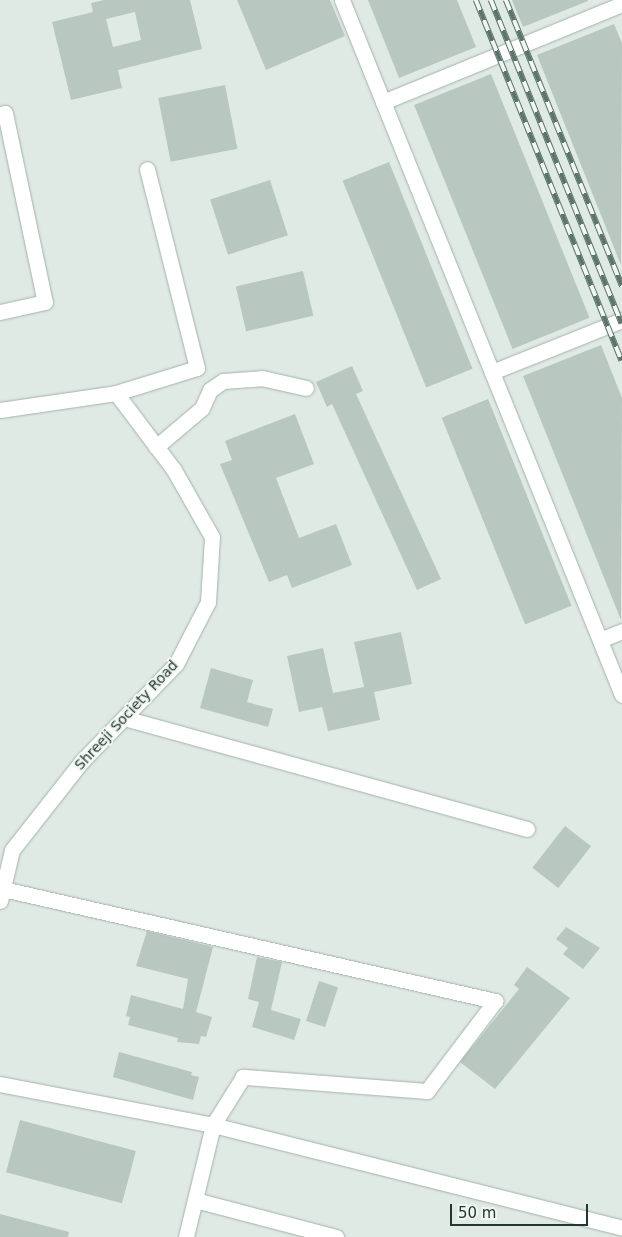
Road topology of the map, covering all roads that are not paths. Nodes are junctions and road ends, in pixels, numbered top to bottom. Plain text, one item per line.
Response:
1 (342, 0) edge
2 (622, 4) edge
3 (383, 102) junction
4 (0, 114) edge
5 (146, 169) dead end
6 (0, 312) edge
7 (622, 320) edge
8 (492, 372) junction
9 (306, 388) dead end
10 (116, 392) junction
11 (0, 410) edge
12 (156, 447) junction
13 (622, 631) edge
14 (600, 640) junction
15 (622, 695) edge
16 (124, 718) junction
17 (527, 829) dead end
18 (3, 869) edge
19 (2, 895) edge
20 (0, 1084) edge
21 (213, 1125) junction
22 (195, 1200) junction
23 (622, 1228) edge
24 (186, 1237) edge
25 (336, 1237) edge

1 - 3 street
2 - 3 street
3 - 8 street
4 - 6 street
5 - 10 street
7 - 8 street
8 - 14 street
9 - 12 street
10 - 11 street
10 - 12 street, Shreeji Society Road
12 - 16 street, Shreeji Society Road
13 - 14 street
14 - 15 street
16 - 17 street
16 - 18 street, Shreeji Society Road
18 - 19 street, Shreeji Society Road
19 - 21 street
20 - 21 street
21 - 22 street
21 - 23 street
22 - 24 street
22 - 25 street

